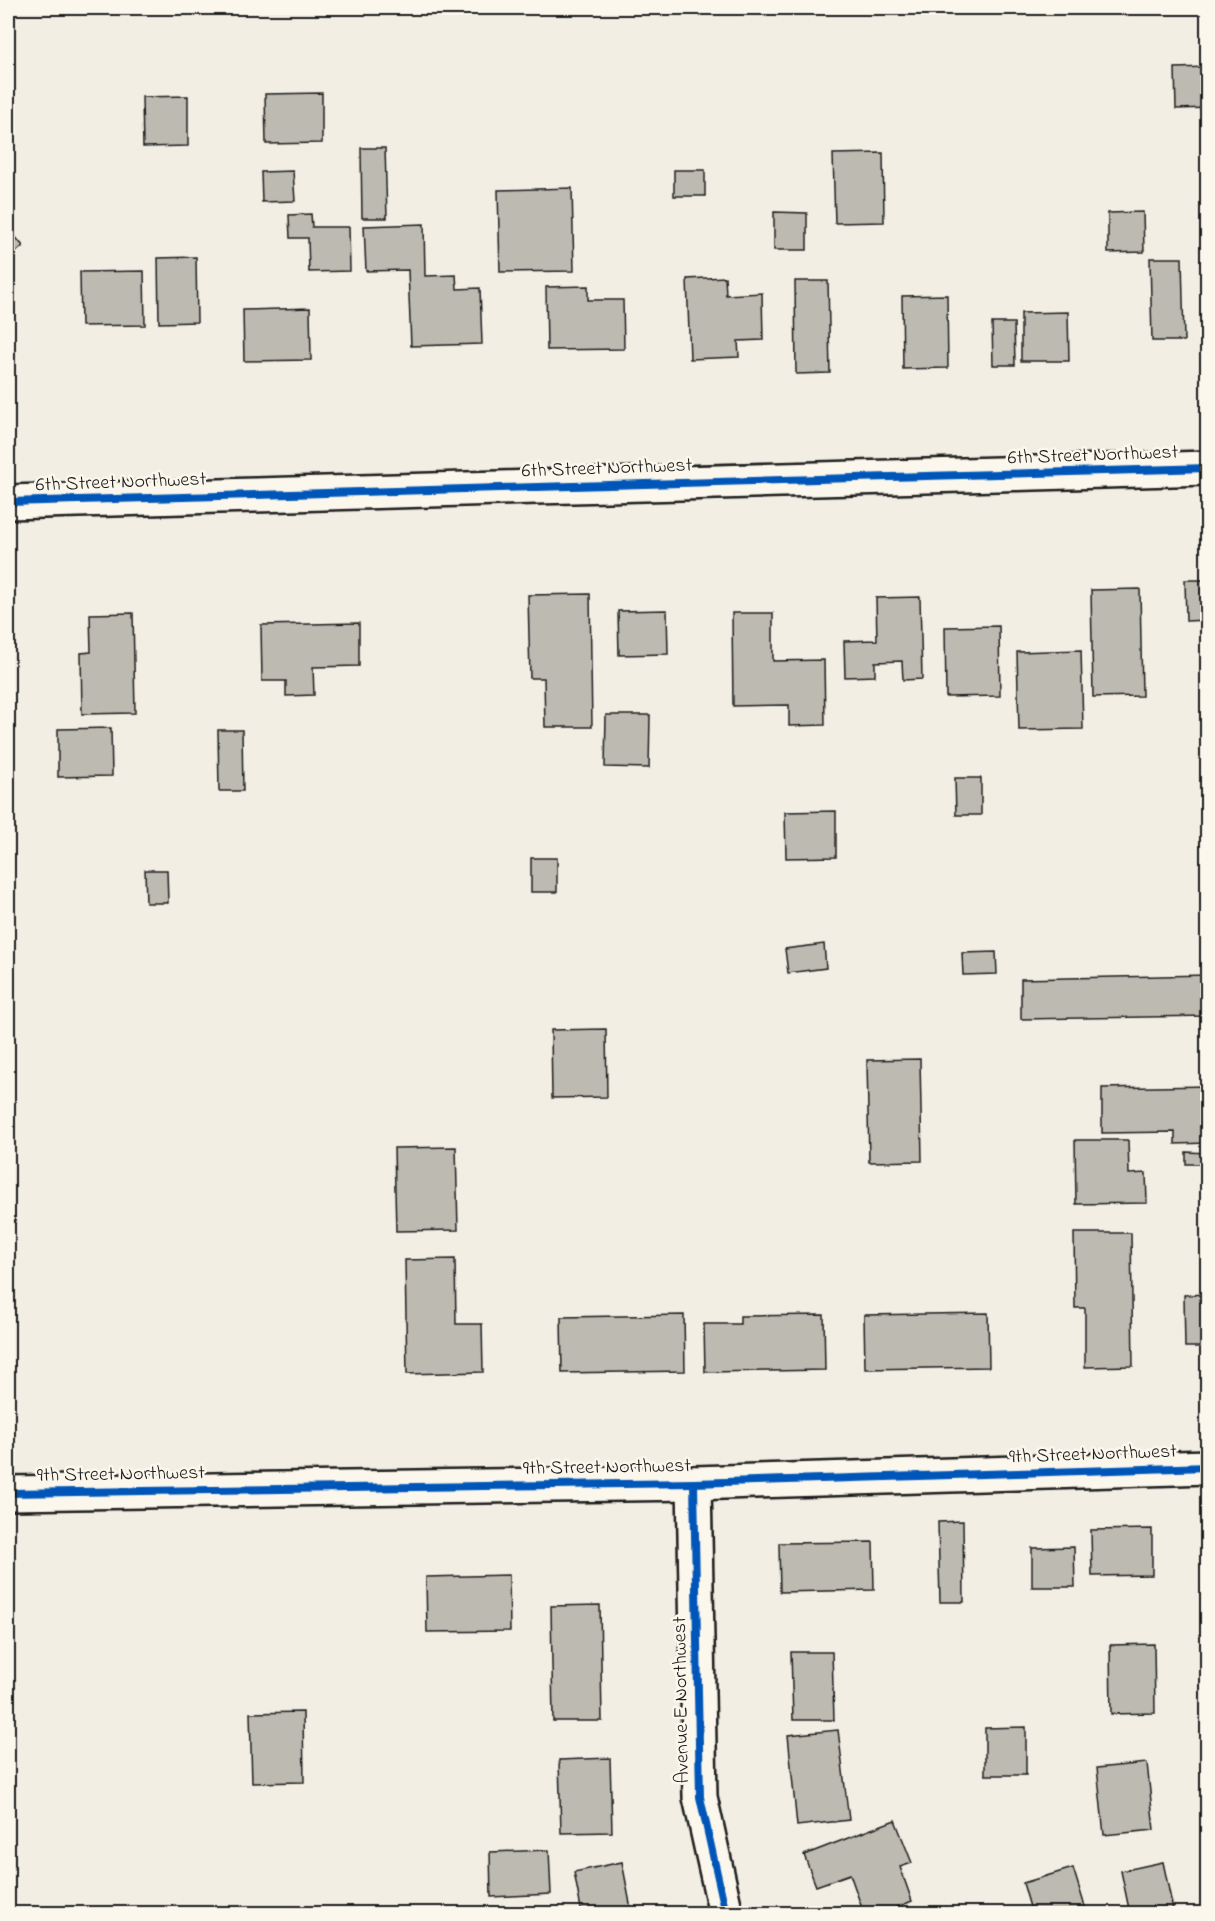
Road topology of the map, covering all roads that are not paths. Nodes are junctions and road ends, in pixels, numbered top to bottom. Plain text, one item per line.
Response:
1 (1208, 468) edge
2 (8, 502) edge
3 (1208, 1467) edge
4 (694, 1483) junction
5 (8, 1493) edge
6 (726, 1914) edge

1 - 2 street, 6th Street Northwest
3 - 4 street, 9th Street Northwest
4 - 5 street, 9th Street Northwest
4 - 6 street, Avenue E Northwest

